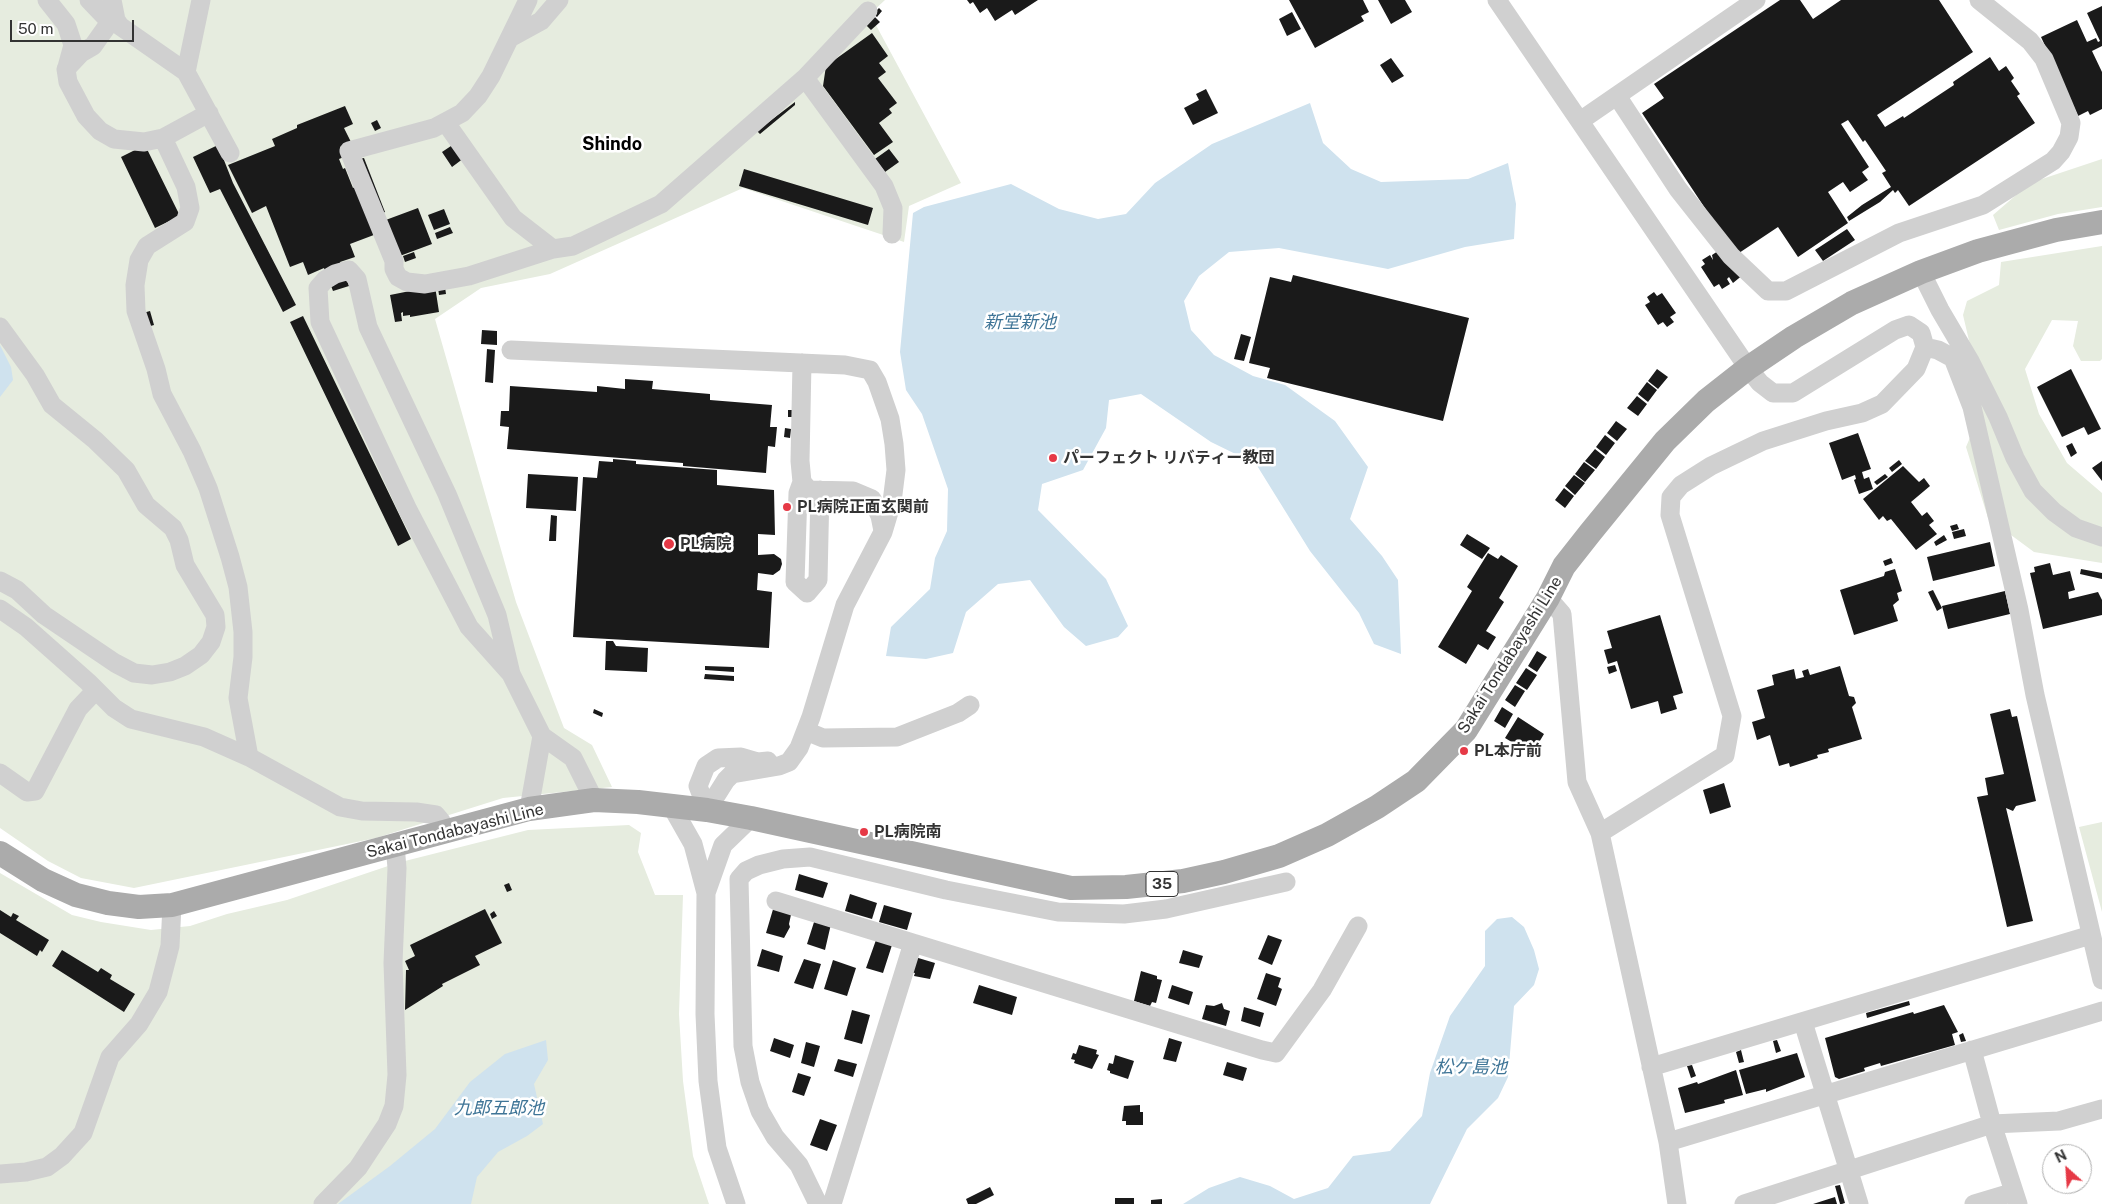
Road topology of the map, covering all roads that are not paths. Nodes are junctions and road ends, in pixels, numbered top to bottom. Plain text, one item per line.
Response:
1 (48, 0) edge
2 (89, 0) edge
3 (112, 0) edge
4 (201, 0) edge
5 (528, 0) edge
6 (559, 0) edge
7 (1497, 0) edge
8 (1756, 0) edge
9 (1979, 0) edge
10 (868, 11) dead end
11 (113, 21) junction
12 (510, 38) junction
13 (66, 68) junction
14 (186, 72) junction
15 (805, 78) junction
16 (1616, 96) junction
17 (209, 114) junction
18 (1580, 121) junction
19 (446, 123) junction
20 (163, 138) junction
21 (230, 153) dead end
22 (2102, 222) edge
23 (892, 234) dead end
24 (553, 249) junction
25 (1921, 272) junction
26 (0, 327) edge
27 (1925, 347) junction
28 (511, 350) dead end
29 (802, 363) junction
30 (1748, 368) junction
31 (802, 482) junction
32 (820, 490) junction
33 (883, 532) junction
34 (2102, 537) edge
35 (0, 581) edge
36 (1548, 598) junction
37 (0, 609) edge
38 (511, 674) junction
39 (95, 691) junction
40 (970, 705) dead end
41 (806, 731) junction
42 (542, 736) junction
43 (249, 757) junction
44 (0, 773) edge
45 (594, 800) junction
46 (672, 807) junction
47 (529, 809) junction
48 (707, 810) junction
49 (751, 818) junction
50 (445, 832) junction
51 (1600, 833) junction
52 (395, 845) junction
53 (0, 853) edge
54 (1286, 882) dead end
55 (706, 893) junction
56 (776, 901) dead end
57 (172, 905) junction
58 (1358, 926) dead end
59 (2092, 935) junction
60 (913, 943) junction
61 (2102, 980) edge
62 (2102, 1011) edge
63 (1803, 1022) junction
64 (1972, 1050) junction
65 (1651, 1067) junction
66 (1826, 1094) junction
67 (2102, 1109) edge
68 (1992, 1124) junction
69 (1668, 1142) junction
70 (1850, 1171) junction
71 (0, 1174) edge
72 (2016, 1198) edge
73 (323, 1204) edge
74 (736, 1204) edge
75 (818, 1204) edge
76 (832, 1204) edge
77 (1677, 1204) edge
78 (1744, 1204) edge
79 (1860, 1204) edge
80 (1974, 1204) edge

1 - 13 street
2 - 11 street
3 - 11 street
4 - 14 street
5 - 12 street
6 - 12 street
7 - 18 street
8 - 16 street
9 - 16 street
10 - 15 street
11 - 13 street
11 - 14 street
12 - 19 street
13 - 20 street
14 - 17 street
15 - 23 street
15 - 24 street
16 - 18 street
17 - 20 street
17 - 21 street
18 - 30 street
19 - 24 street
19 - 24 street
20 - 43 street
22 - 25 main road, Sakai Tondabayashi Line / 35
25 - 30 main road, Sakai Tondabayashi Line / 35
25 - 34 street
26 - 35 street
27 - 30 street
27 - 51 street
27 - 59 street
28 - 29 street
29 - 31 street
29 - 33 street
30 - 36 main road, Sakai Tondabayashi Line / 35
31 - 32 street
31 - 32 street
32 - 33 street
33 - 41 street
36 - 49 main road, Sakai Tondabayashi Line / 35
36 - 51 street
37 - 39 street
38 - 38 street
38 - 42 street
39 - 43 street
39 - 44 street
40 - 41 street
41 - 48 street
42 - 45 street
42 - 47 street
43 - 50 street
45 - 46 main road, Sakai Tondabayashi Line / 35
45 - 47 main road, Sakai Tondabayashi Line / 35
46 - 48 main road, Sakai Tondabayashi Line / 35
46 - 55 street
47 - 50 main road, Sakai Tondabayashi Line / 35
48 - 49 main road, Sakai Tondabayashi Line / 35
49 - 55 street
50 - 52 main road, Sakai Tondabayashi Line / 35
51 - 65 street
52 - 57 main road, Sakai Tondabayashi Line / 35
52 - 73 street
53 - 57 main road, Sakai Tondabayashi Line / 35
54 - 75 street
55 - 74 street
56 - 60 street
57 - 71 street
58 - 60 street
59 - 61 street
59 - 63 street
60 - 76 street
62 - 64 street
63 - 65 street
63 - 66 street
64 - 66 street
64 - 68 street
65 - 69 street
66 - 69 street
66 - 70 street
67 - 68 street
68 - 70 street
68 - 72 street
69 - 77 street
70 - 78 street
70 - 79 street
72 - 80 street

